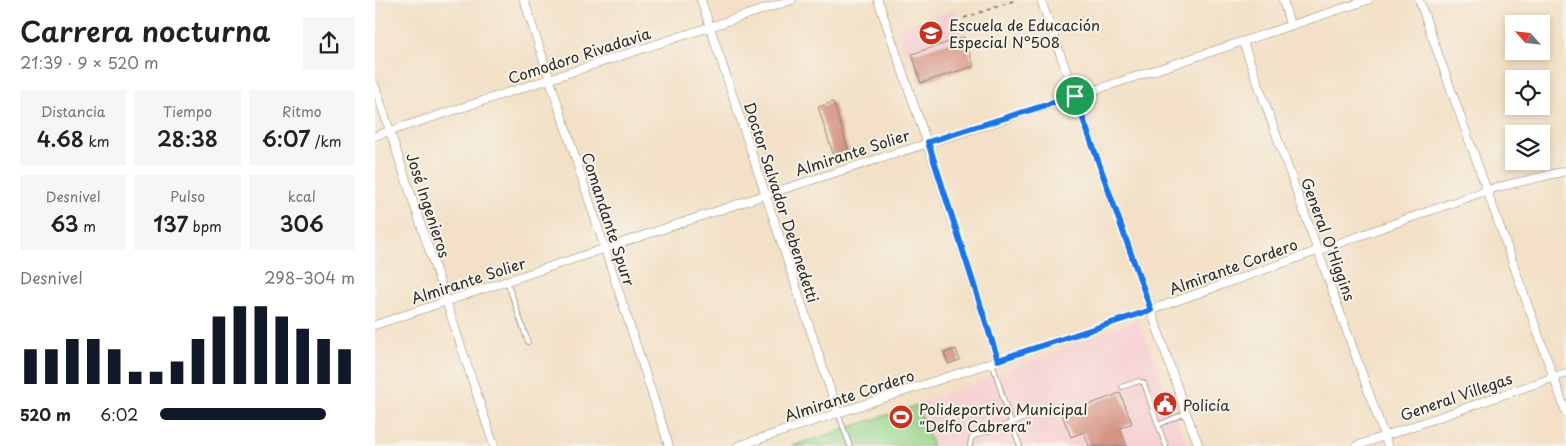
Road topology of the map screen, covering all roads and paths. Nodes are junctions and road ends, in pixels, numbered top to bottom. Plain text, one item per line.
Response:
1 (524, 0) edge
2 (701, 0) edge
3 (792, 0) edge
4 (878, 0) edge
5 (1015, 0) edge
6 (1041, 0) edge
7 (1283, 0) edge
8 (1368, 0) edge
9 (1419, 0) edge
10 (964, 18) dead end
11 (1290, 25) junction
12 (710, 27) junction
13 (1243, 42) junction
14 (550, 79) junction
15 (375, 86) edge
16 (1075, 96) junction
17 (390, 131) junction
18 (375, 136) edge
19 (928, 142) junction
20 (1566, 171) edge
21 (1486, 191) junction
22 (765, 195) junction
23 (604, 248) junction
24 (1319, 250) junction
25 (507, 281) junction
26 (446, 302) junction
27 (1151, 310) junction
28 (375, 325) edge
29 (528, 342) dead end
30 (995, 361) junction
31 (1566, 373) edge
32 (1553, 377) junction
33 (1122, 387) dead end
34 (1056, 407) dead end
35 (1566, 412) edge
36 (838, 413) junction
37 (1186, 413) junction
38 (1011, 424) junction
39 (1158, 425) junction
40 (1385, 436) junction
41 (494, 446) edge
42 (669, 446) edge
43 (738, 446) edge
44 (850, 446) edge
45 (970, 446) edge
46 (1020, 446) edge
47 (1166, 446) edge
48 (1199, 446) edge
49 (1356, 446) edge
50 (1388, 446) edge

1 - 14 street, Comandante Spurr
2 - 12 street, Doctor Salvador Debenedetti
3 - 12 street, Comodoro Rivadavia
4 - 19 street
5 - 10 path
6 - 16 street
7 - 11 street
8 - 11 street, Almirante Solier
9 - 21 street
11 - 13 street, Almirante Solier
12 - 14 street, Comodoro Rivadavia
12 - 22 street, Doctor Salvador Debenedetti
13 - 16 street, Almirante Solier
13 - 24 street, General O'Higgins
14 - 17 street, Comodoro Rivadavia
14 - 23 street, Comandante Spurr
15 - 17 street, José Ingenieros
16 - 19 street, Almirante Solier
16 - 27 street
17 - 18 street, Comodoro Rivadavia
17 - 26 street, José Ingenieros
19 - 22 street, Almirante Solier
19 - 30 street
20 - 21 street, Almirante Cordero
21 - 24 street, Almirante Cordero
21 - 32 street
22 - 23 street, Almirante Solier
22 - 36 street, Doctor Salvador Debenedetti
23 - 25 street, Almirante Solier
23 - 42 street, Comandante Spurr
24 - 27 street, Almirante Cordero
24 - 40 street, General O'Higgins
25 - 26 street, Almirante Solier
25 - 29 lane
26 - 28 street, Almirante Solier
26 - 41 street, José Ingenieros
27 - 30 street, Almirante Cordero
27 - 37 street
30 - 36 street, Almirante Cordero
30 - 38 lane
31 - 32 street, General Villegas
32 - 35 street
32 - 40 street, General Villegas
33 - 39 lane
34 - 38 lane
36 - 43 street, Almirante Cordero
36 - 44 lane
37 - 39 lane
37 - 48 street
38 - 45 lane
38 - 46 lane
39 - 47 lane
40 - 49 street, General Villegas
40 - 50 street, General O'Higgins

